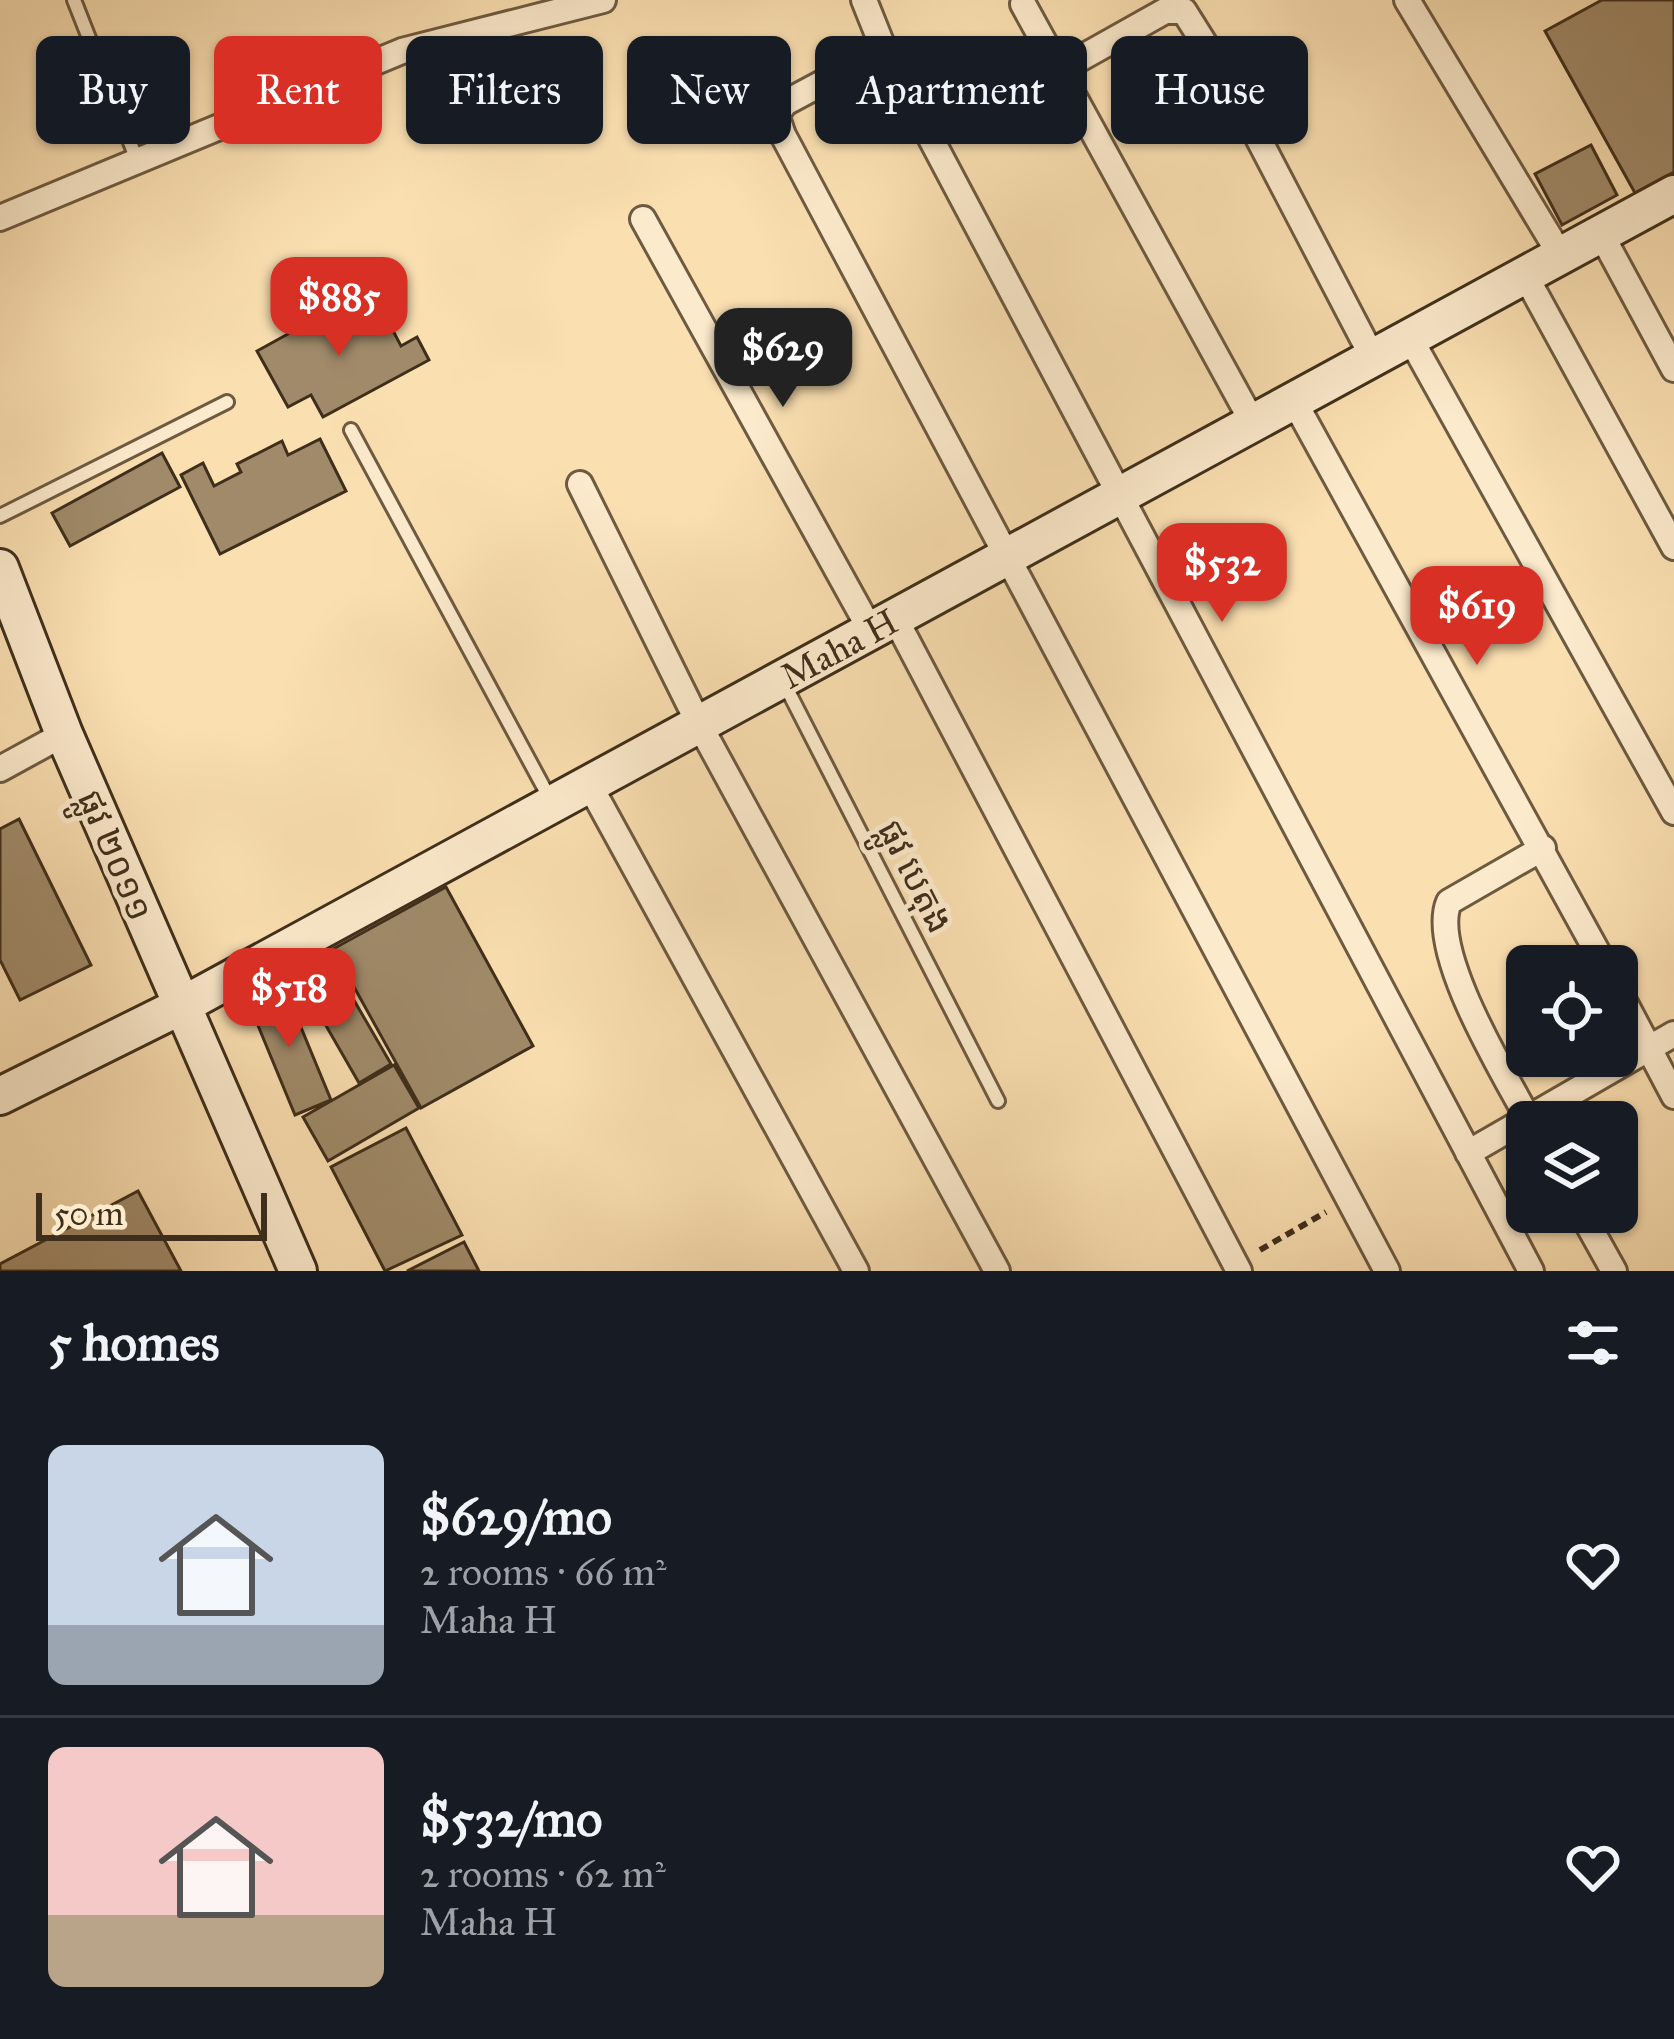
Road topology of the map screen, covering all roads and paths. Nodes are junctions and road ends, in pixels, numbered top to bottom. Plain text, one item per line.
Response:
1 (74, 0) edge
2 (603, 0) edge
3 (864, 0) edge
4 (1407, 0) edge
5 (1023, 4) dead end
6 (1185, 6) edge
7 (878, 36) edge
8 (1040, 36) edge
9 (1087, 55) edge
10 (815, 88) edge
11 (1087, 123) edge
12 (934, 144) edge
13 (137, 161) junction
14 (1674, 194) edge
15 (0, 218) edge
16 (643, 219) dead end
17 (1601, 234) junction
18 (1561, 256) junction
19 (1525, 275) junction
20 (1410, 338) junction
21 (1373, 358) junction
22 (1674, 369) edge
23 (1294, 401) junction
24 (227, 403) dead end
25 (1253, 423) junction
26 (351, 430) dead end
27 (580, 484) dead end
28 (1120, 496) junction
29 (0, 516) edge
30 (1674, 547) edge
31 (1008, 556) junction
32 (0, 568) edge
33 (883, 624) junction
34 (782, 679) junction
35 (699, 724) junction
36 (64, 734) junction
37 (0, 769) edge
38 (589, 784) junction
39 (553, 804) junction
40 (1674, 812) edge
41 (1543, 848) junction
42 (1594, 945) edge
43 (181, 1006) junction
44 (1638, 1027) edge
45 (1674, 1034) edge
46 (1649, 1048) junction
47 (0, 1096) edge
48 (1674, 1096) edge
49 (998, 1101) dead end
50 (1520, 1101) edge
51 (1561, 1101) edge
52 (1506, 1132) edge
53 (1468, 1153) junction
54 (1348, 1199) junction
55 (1593, 1233) edge
56 (1238, 1268) edge
57 (298, 1271) edge
58 (856, 1271) edge
59 (997, 1271) edge
60 (1387, 1271) edge
61 (1532, 1271) edge
62 (1614, 1271) edge

1 - 13 lane
2 - 13 street
3 - 7 street
4 - 18 street
5 - 8 street
6 - 9 street
6 - 21 street
10 - 31 street
11 - 25 street
12 - 28 street
13 - 15 street
14 - 17 street, Maha H
16 - 33 street
17 - 18 street, Maha H
17 - 22 street
18 - 19 street, Maha H
19 - 20 street, Maha H
19 - 30 street
20 - 21 street, Maha H
20 - 40 street
21 - 23 street, Maha H
23 - 25 street, Maha H
23 - 41 street
24 - 29 lane
25 - 28 street, Maha H
26 - 39 lane
27 - 35 street
28 - 31 street, Maha H
28 - 53 street
31 - 33 street, Maha H
31 - 54 street
32 - 36 street, ផ្លូវ ២០១១
33 - 34 street, Maha H
33 - 56 street
34 - 35 street, Maha H
34 - 49 lane, ផ្លូវ បេតុង
35 - 38 street, Maha H
35 - 59 street
36 - 37 street
36 - 43 street, ផ្លូវ ២០១១
38 - 39 street, Maha H
38 - 58 street
39 - 43 street, Maha H
41 - 42 street
41 - 50 street
43 - 47 street, Maha H
43 - 57 street, ផ្លូវ ២០១១
44 - 46 street
45 - 46 street
46 - 48 street
46 - 51 street
52 - 53 street
53 - 61 street
54 - 56 path
54 - 60 street
55 - 62 street

